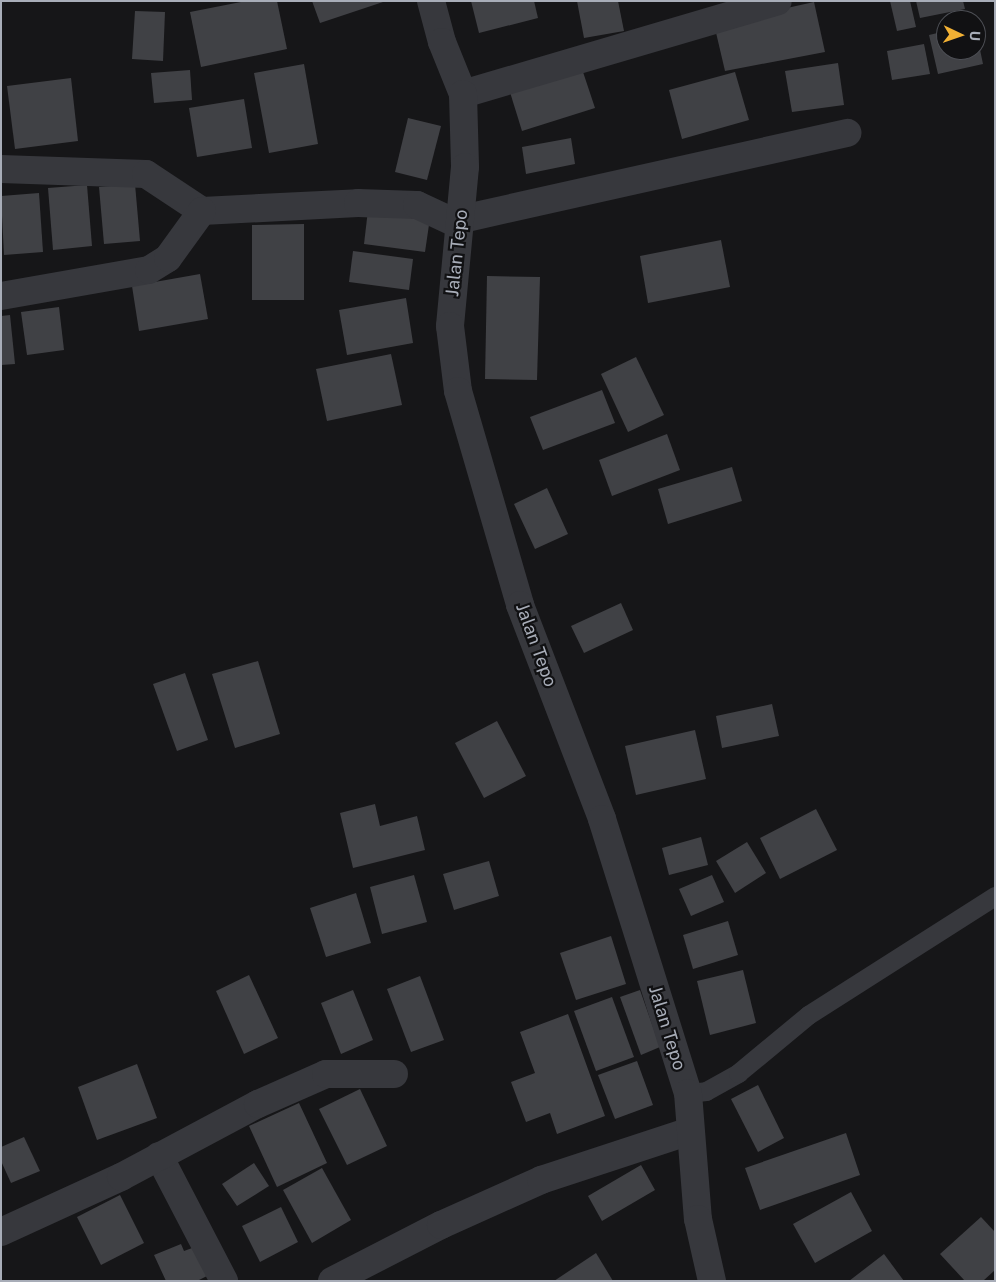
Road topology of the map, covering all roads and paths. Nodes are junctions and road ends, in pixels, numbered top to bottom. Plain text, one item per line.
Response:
1 (431, 1) edge
2 (778, 1) edge
3 (463, 94) junction
4 (848, 133) dead end
5 (1, 169) edge
6 (202, 211) junction
7 (460, 221) junction
8 (1, 296) edge
9 (995, 896) edge
10 (394, 1074) dead end
11 (688, 1093) junction
12 (690, 1131) junction
13 (159, 1156) junction
14 (1, 1232) edge
15 (224, 1281) edge
16 (332, 1281) edge
17 (712, 1281) edge

1 - 3 street, Jalan Tepo
2 - 3 street
3 - 7 street, Jalan Tepo
4 - 7 street
5 - 6 street
6 - 7 street
6 - 8 street
7 - 11 street, Jalan Tepo
9 - 11 lane
10 - 13 street
11 - 12 street, Jalan Tepo
12 - 16 street
12 - 17 street, Jalan Tepo
13 - 14 street
13 - 15 street

